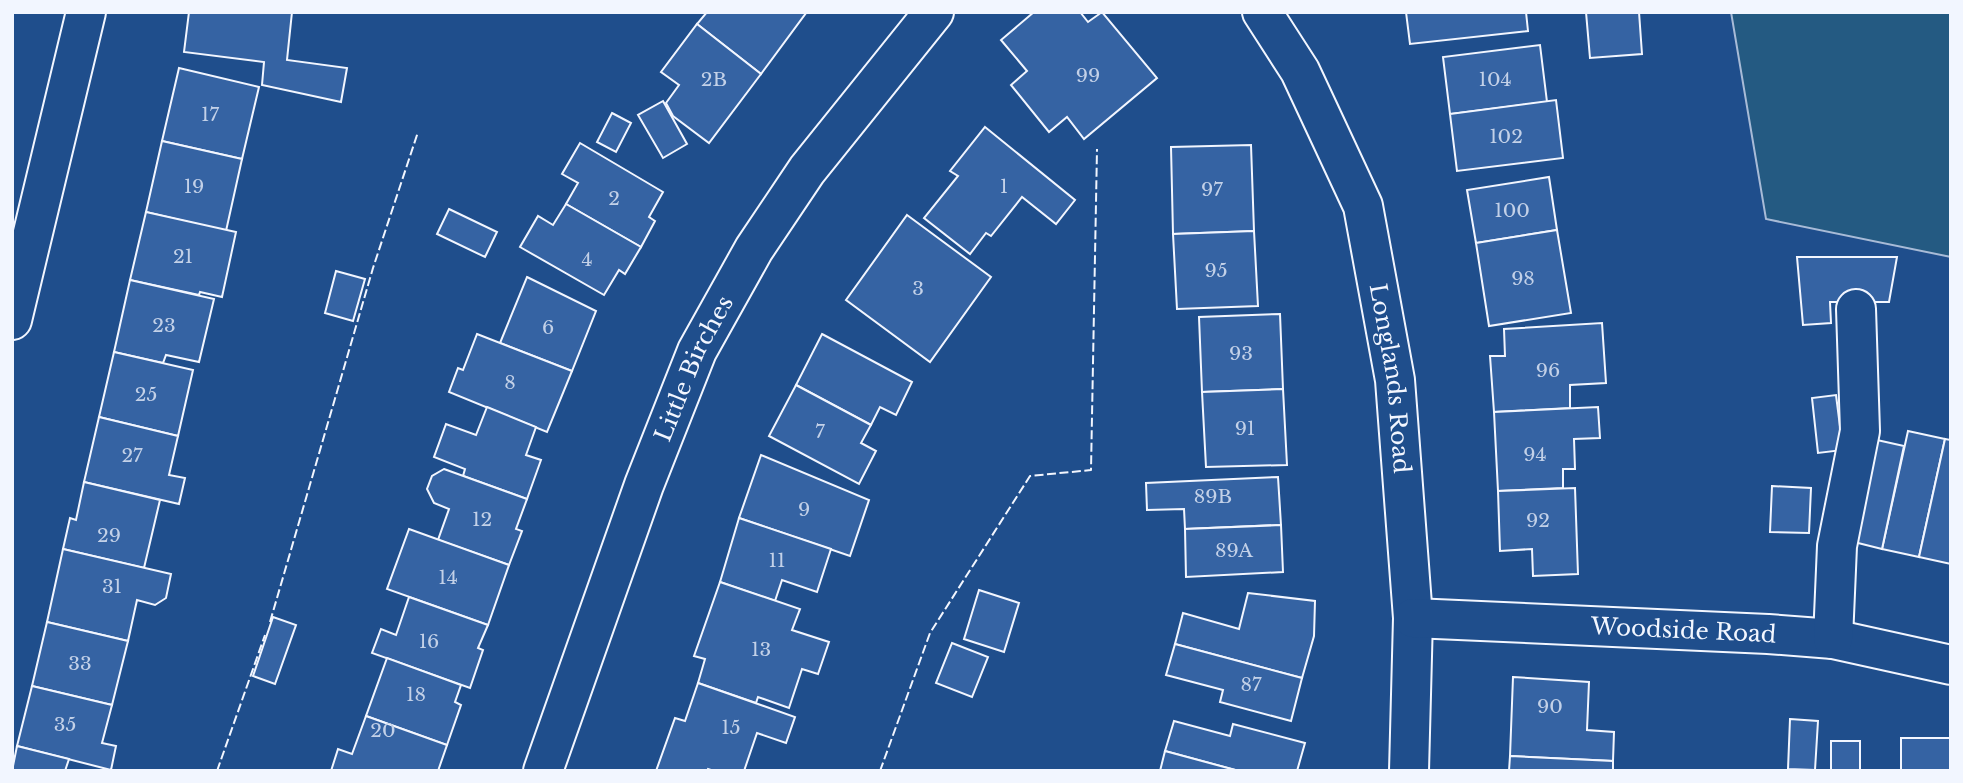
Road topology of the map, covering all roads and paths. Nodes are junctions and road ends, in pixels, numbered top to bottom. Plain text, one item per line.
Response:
1 (86, 12) edge
2 (934, 12) edge
3 (1262, 12) edge
4 (1856, 309) dead end
5 (12, 320) edge
6 (1413, 618) junction
7 (1833, 639) junction
8 (1951, 665) edge
9 (543, 771) edge
10 (1409, 771) edge

1 - 5 street
2 - 9 street, Little Birches
3 - 6 street, Longlands Road
4 - 7 street
6 - 7 street, Woodside Road
6 - 10 street, Longlands Road
7 - 8 street, Woodside Road

